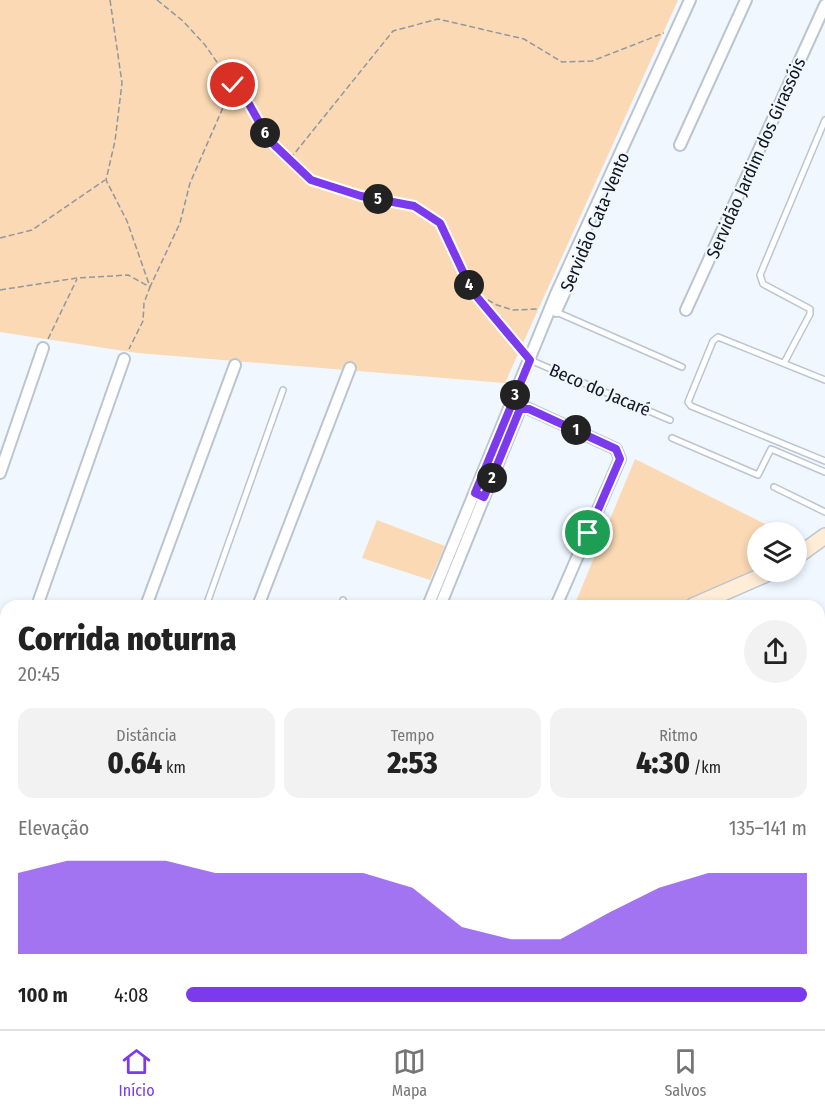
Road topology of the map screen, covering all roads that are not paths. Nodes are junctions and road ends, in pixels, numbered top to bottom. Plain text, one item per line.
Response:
1 (690, 0) edge
2 (746, 0) edge
3 (825, 5) edge
4 (825, 120) edge
5 (680, 145) dead end
6 (686, 310) dead end
7 (552, 311) junction
8 (44, 348) road end
9 (124, 359) road end
10 (530, 360) junction
11 (784, 363) junction
12 (235, 365) dead end
13 (350, 368) dead end
14 (682, 368) dead end
15 (825, 380) edge
16 (283, 390) dead end
17 (670, 420) dead end
18 (672, 438) dead end
19 (825, 461) edge
20 (825, 472) edge
21 (0, 473) edge
22 (774, 487) dead end
23 (480, 495) junction
24 (825, 512) edge
25 (825, 536) edge
26 (807, 549) edge
27 (748, 582) edge
28 (39, 600) edge
29 (148, 600) edge
30 (208, 600) edge
31 (260, 600) edge
32 (431, 600) edge
33 (442, 600) edge
34 (559, 600) edge
35 (707, 600) edge

1 - 7 street, Servidão Cata-Vento
2 - 5 street
3 - 6 street, Servidão Jardim dos Girassóis
4 - 11 lane
7 - 10 street, Servidão Cata-Vento
7 - 14 lane
8 - 21 street
9 - 28 street
10 - 17 lane, Beco do Jacaré
10 - 23 street, Servidão Cata-Vento
11 - 15 lane
11 - 19 lane
12 - 29 street
13 - 31 street
16 - 30 lane
18 - 20 lane
22 - 24 lane
23 - 32 street, Servidão Cata-Vento
23 - 33 street
23 - 34 street
25 - 26 main road
27 - 35 main road

